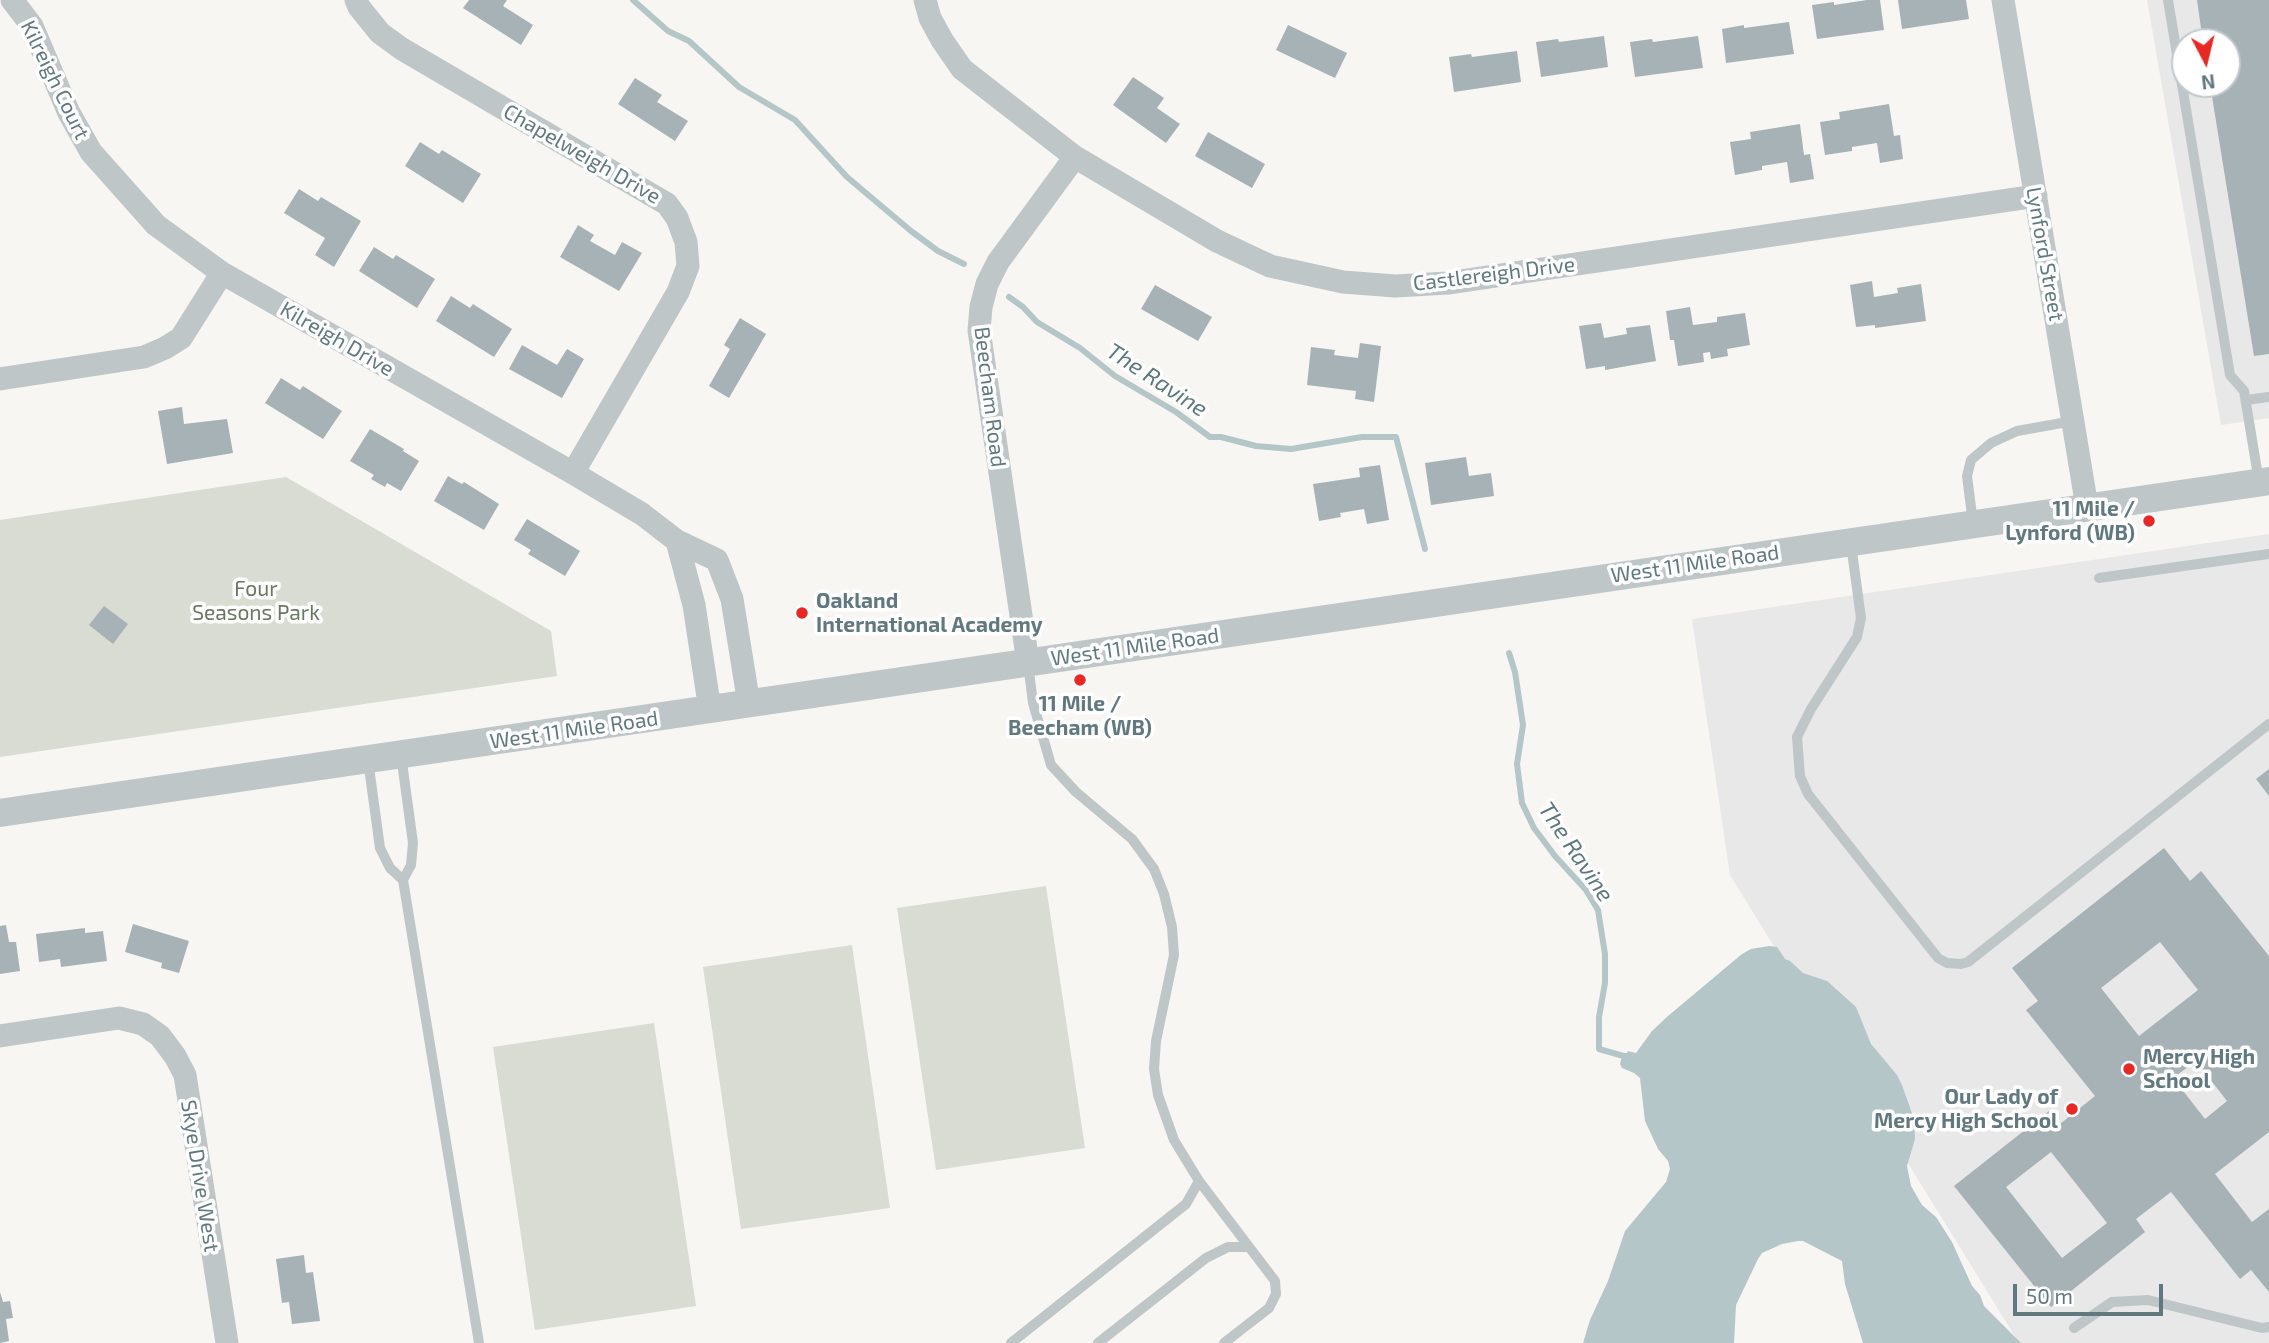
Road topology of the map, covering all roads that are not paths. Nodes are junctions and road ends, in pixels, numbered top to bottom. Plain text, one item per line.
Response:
1 (12, 0) edge
2 (356, 0) edge
3 (925, 0) edge
4 (2003, 0) edge
5 (2168, 0) edge
6 (1075, 157) junction
7 (2036, 196) junction
8 (222, 273) junction
9 (0, 379) edge
10 (2269, 397) edge
11 (2246, 400) junction
12 (2073, 421) junction
13 (573, 472) junction
14 (2264, 481) edge
15 (2087, 507) junction
16 (1973, 524) junction
17 (677, 541) junction
18 (1851, 541) junction
19 (2269, 554) edge
20 (2099, 578) dead end
21 (1028, 663) junction
22 (749, 704) junction
23 (710, 710) junction
24 (2269, 724) edge
25 (401, 755) junction
26 (368, 760) junction
27 (0, 813) edge
28 (403, 880) junction
29 (0, 1035) edge
30 (1199, 1181) junction
31 (1249, 1247) junction
32 (2269, 1327) edge
33 (2074, 1328) dead end
34 (227, 1343) edge
35 (479, 1343) edge
36 (1011, 1343) edge
37 (1098, 1343) edge
38 (1224, 1343) edge

1 - 8 street, Kilreigh Court
2 - 13 street, Chapelweigh Drive
3 - 6 street, Castlereigh Drive
4 - 7 street, Lynford Street
5 - 11 lane
6 - 7 street, Castlereigh Drive
6 - 21 street, Beecham Road
7 - 12 street, Lynford Street
8 - 9 street
8 - 13 street, Kilreigh Drive
10 - 11 lane
11 - 14 lane
12 - 15 street, Lynford Street
12 - 16 lane
13 - 17 street, Kilreigh Drive
14 - 15 street, West 11 Mile Road
15 - 16 street, West 11 Mile Road
16 - 18 street, West 11 Mile Road
17 - 22 street, Kilreigh Drive
17 - 23 street
18 - 21 street, West 11 Mile Road
18 - 24 lane
19 - 20 lane
21 - 22 street, West 11 Mile Road
21 - 30 lane
22 - 23 street, West 11 Mile Road
23 - 25 street, West 11 Mile Road
25 - 26 street, West 11 Mile Road
25 - 28 lane
26 - 27 street, West 11 Mile Road
26 - 28 lane
28 - 35 lane
29 - 34 street, Skye Drive West
30 - 31 lane
30 - 36 lane
31 - 37 lane
31 - 38 lane
32 - 33 lane

